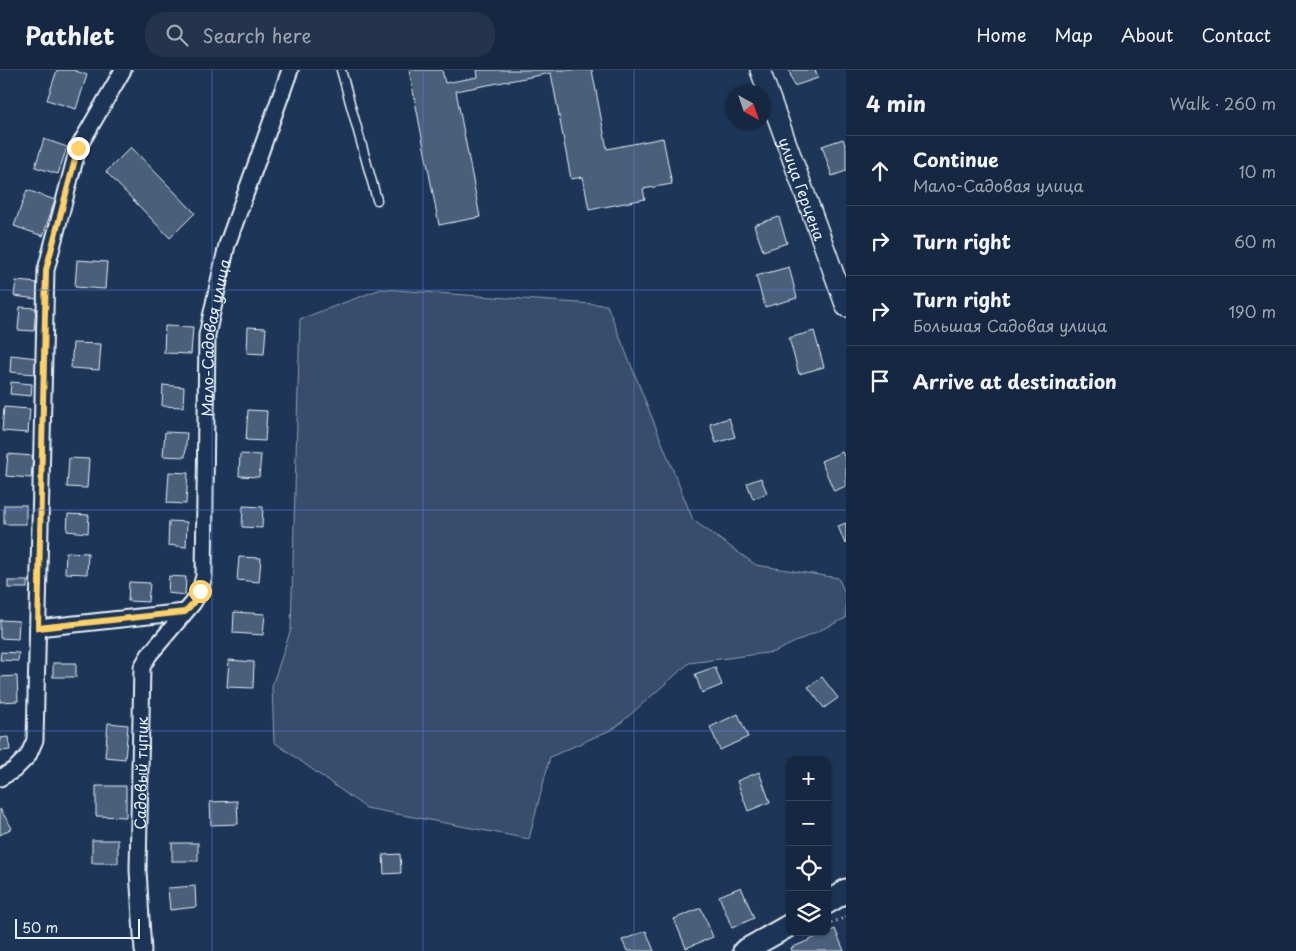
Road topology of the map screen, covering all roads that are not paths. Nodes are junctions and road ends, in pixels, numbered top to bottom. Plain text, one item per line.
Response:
1 (123, 70) edge
2 (290, 70) edge
3 (341, 70) edge
4 (760, 70) edge
5 (377, 200) dead end
6 (846, 307) edge
7 (185, 612) junction
8 (38, 628) junction
9 (0, 778) edge
10 (786, 927) edge
11 (143, 951) edge
12 (744, 951) edge

1 - 8 street
2 - 7 street, Мало-Садовая улица
3 - 5 lane
4 - 6 street, улица Герцена
7 - 8 street
7 - 11 street, Садовый тупик
8 - 9 street
10 - 12 main road

